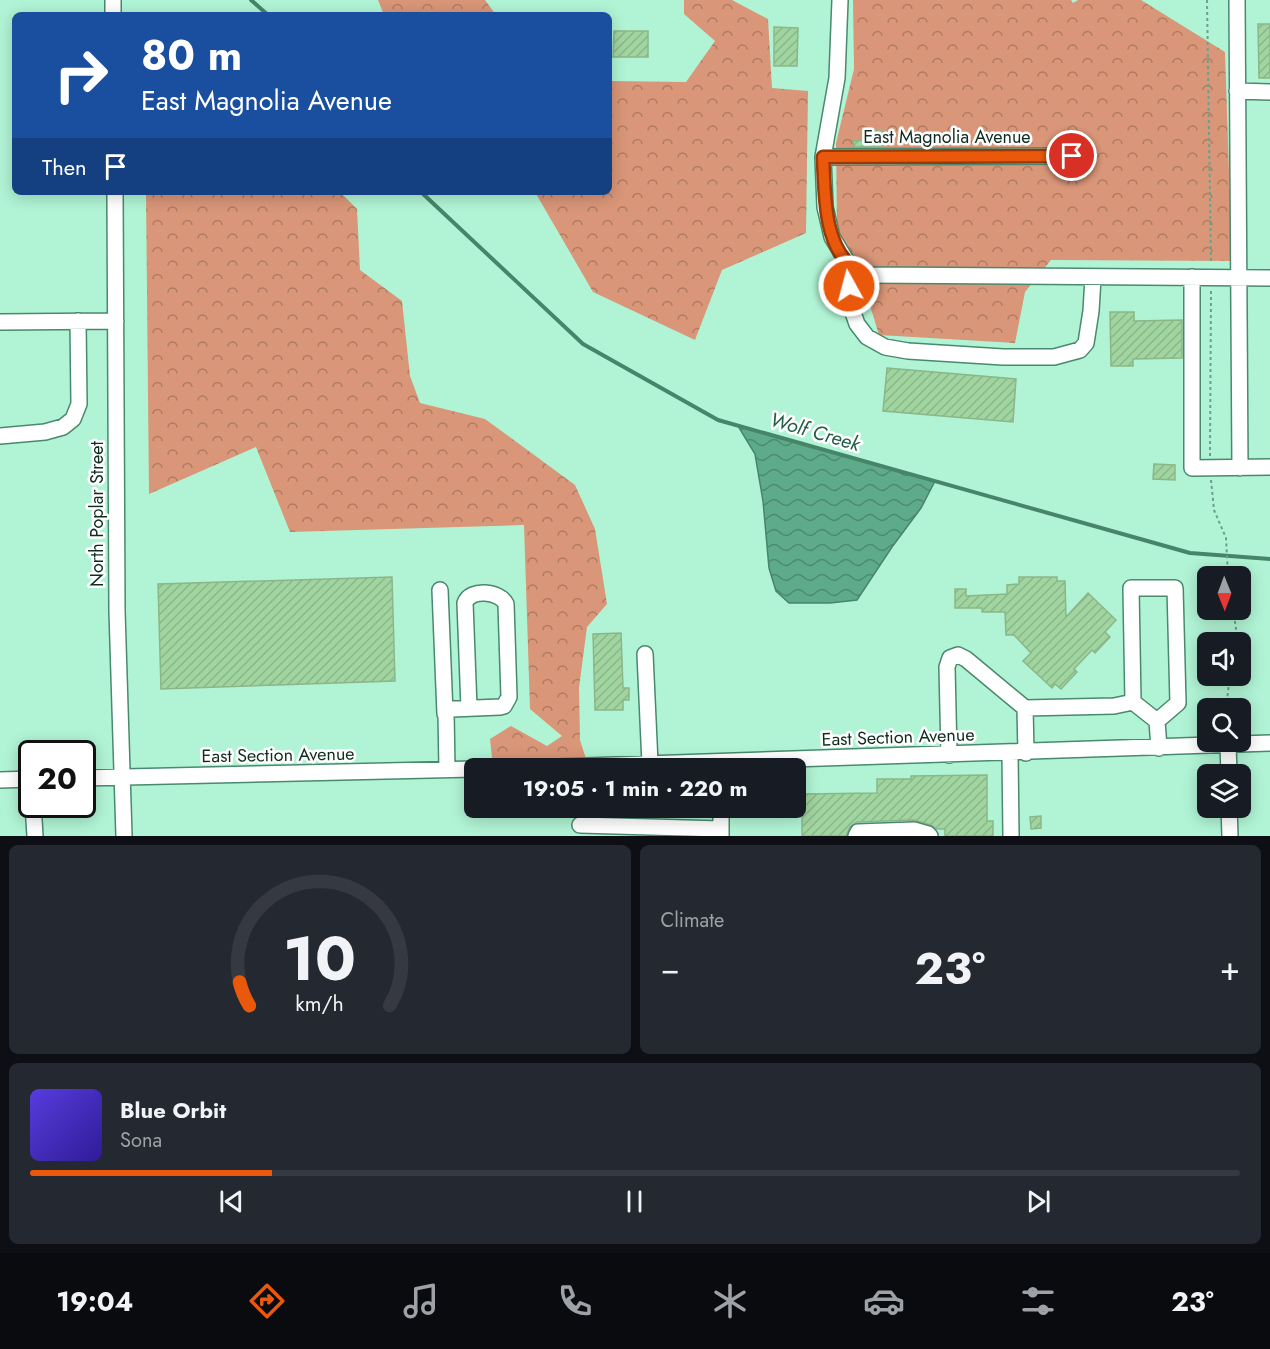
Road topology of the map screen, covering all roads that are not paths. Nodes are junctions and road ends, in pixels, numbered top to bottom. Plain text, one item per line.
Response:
1 (840, 0) edge
2 (1237, 0) edge
3 (1237, 92) junction
4 (1270, 92) edge
5 (1072, 156) dead end
6 (823, 157) junction
7 (115, 195) edge
8 (853, 268) junction
9 (1192, 277) junction
10 (1093, 278) junction
11 (1239, 278) junction
12 (1270, 278) edge
13 (78, 321) junction
14 (116, 321) junction
15 (0, 322) edge
16 (0, 436) edge
17 (1270, 467) edge
18 (1240, 468) junction
19 (440, 590) dead end
20 (645, 654) dead end
21 (1133, 702) junction
22 (469, 708) junction
23 (1025, 708) junction
24 (445, 714) junction
25 (1157, 721) junction
26 (1251, 743) edge
27 (1270, 743) edge
28 (1197, 746) edge
29 (1159, 748) junction
30 (1018, 753) junction
31 (949, 755) junction
32 (650, 758) edge
33 (806, 761) edge
34 (447, 770) junction
35 (464, 770) edge
36 (122, 777) junction
37 (96, 778) edge
38 (18, 779) edge
39 (0, 780) edge
40 (34, 818) edge
41 (1229, 818) edge
42 (580, 825) dead end
43 (659, 832) edge
44 (721, 832) edge
45 (35, 836) edge
46 (124, 836) edge
47 (856, 836) edge
48 (930, 836) edge
49 (1011, 836) edge
50 (1230, 836) edge

1 - 6 street
2 - 3 street
3 - 4 street
3 - 11 street
5 - 6 street, East Magnolia Avenue
6 - 8 street
7 - 14 street, North Poplar Street
8 - 10 street
8 - 10 street
9 - 10 street
9 - 11 street
9 - 18 street
11 - 12 street
11 - 18 street
13 - 14 street
13 - 15 street
13 - 16 street
14 - 36 street, North Poplar Street
17 - 18 street
19 - 24 street
20 - 32 street
21 - 23 street
21 - 25 street
21 - 25 street
22 - 22 street
22 - 24 street
23 - 30 street
23 - 31 street
24 - 34 street
25 - 29 street
26 - 27 street, East Section Avenue
28 - 29 street, East Section Avenue
29 - 30 street, East Section Avenue
30 - 31 street, East Section Avenue
30 - 49 street
31 - 33 street, East Section Avenue
34 - 35 street, East Section Avenue
34 - 36 street, East Section Avenue
36 - 37 street, East Section Avenue
36 - 46 street, North Poplar Street
38 - 39 street
40 - 45 street
41 - 50 street
42 - 43 street
43 - 44 street
47 - 48 street

